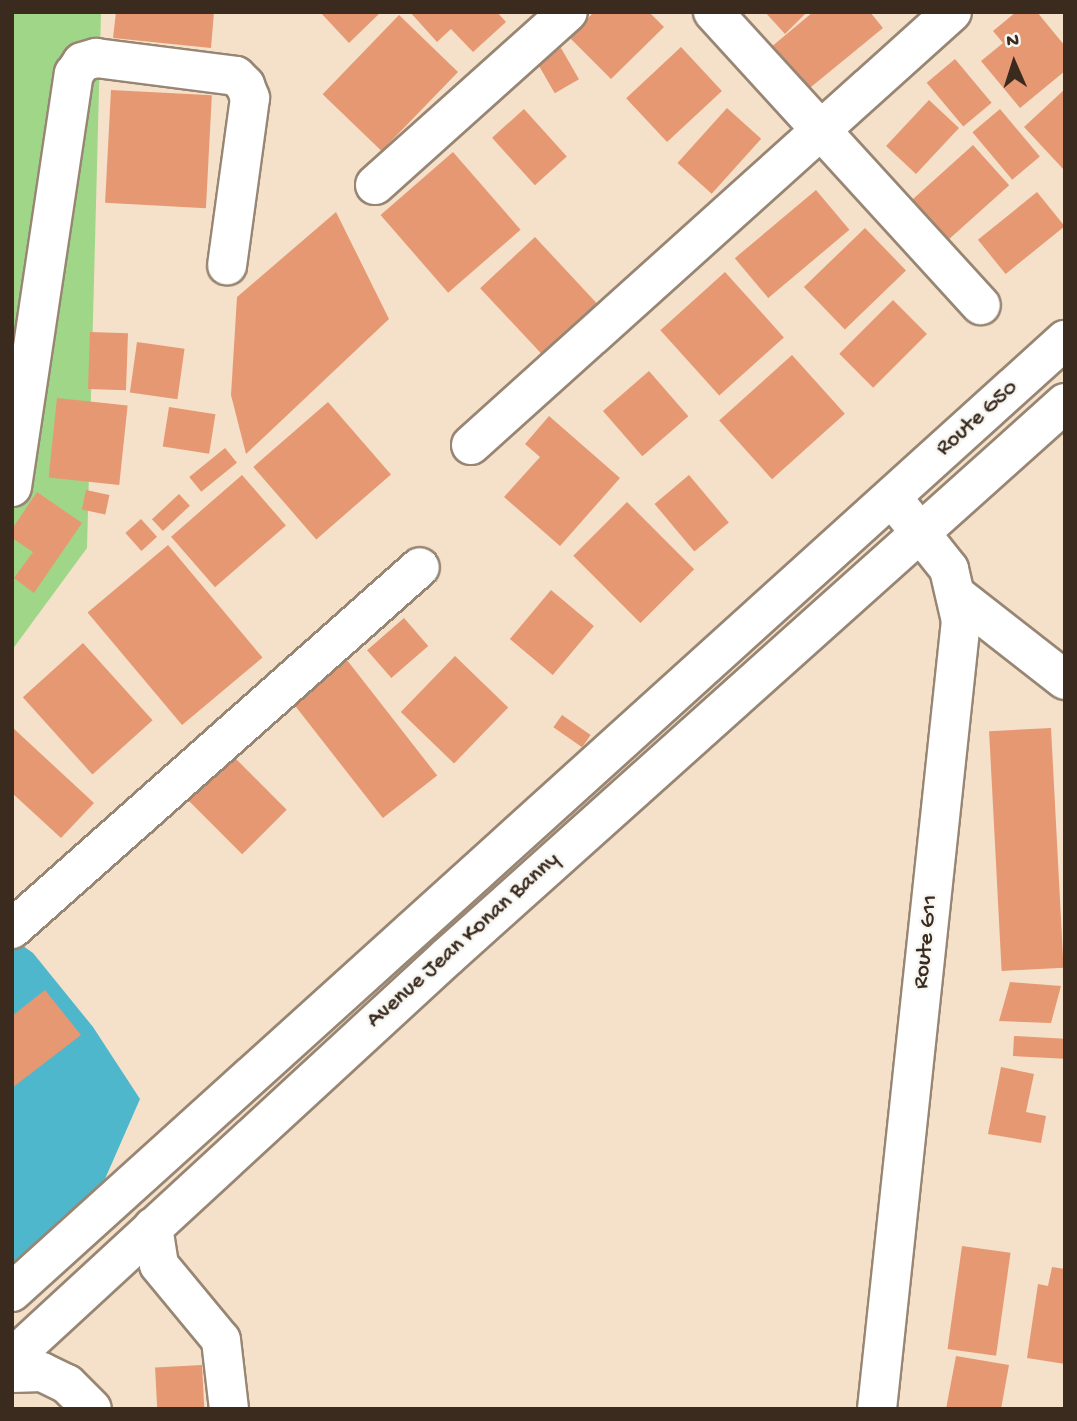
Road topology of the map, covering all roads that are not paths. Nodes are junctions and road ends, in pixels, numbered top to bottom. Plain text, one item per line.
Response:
1 (568, 12) edge
2 (713, 12) edge
3 (952, 12) edge
4 (821, 131) junction
5 (375, 186) dead end
6 (227, 265) dead end
7 (982, 305) dead end
8 (1065, 340) edge
9 (1065, 403) edge
10 (471, 445) dead end
11 (12, 487) edge
12 (891, 498) junction
13 (920, 528) junction
14 (420, 566) dead end
15 (960, 598) junction
16 (1065, 680) edge
17 (12, 929) edge
18 (153, 1227) junction
19 (12, 1292) edge
20 (12, 1358) edge
21 (12, 1373) edge
22 (92, 1409) edge
23 (229, 1409) edge
24 (877, 1409) edge

1 - 5 street
2 - 4 street
3 - 4 street
4 - 7 street
4 - 10 street
6 - 11 street
8 - 12 street, Route G50
9 - 13 street, Route G50
12 - 13 street
12 - 19 street, Avenue Jean Konan Banny
13 - 15 street
13 - 18 street, Avenue Jean Konan Banny
14 - 17 street
15 - 16 street
15 - 24 street, Route G11
18 - 20 street, Avenue Jean Konan Banny
18 - 23 street
21 - 22 street

